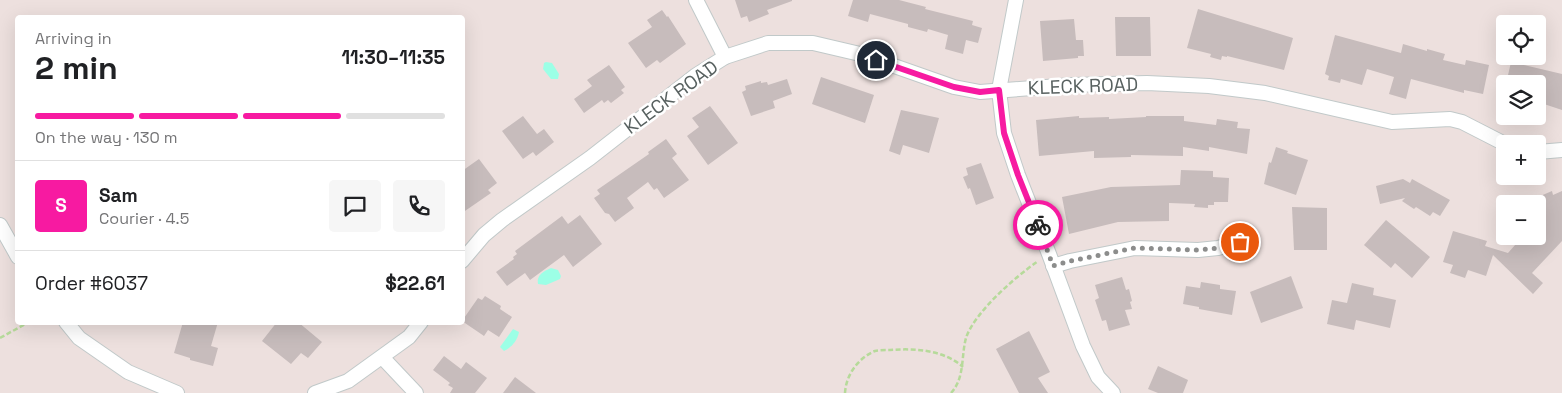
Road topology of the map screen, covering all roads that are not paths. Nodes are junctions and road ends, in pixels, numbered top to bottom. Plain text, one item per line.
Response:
1 (696, 0) edge
2 (1016, 0) edge
3 (725, 57) junction
4 (999, 90) junction
5 (1496, 139) edge
6 (1562, 150) edge
7 (1546, 151) edge
8 (0, 225) edge
9 (1240, 242) dead end
10 (15, 252) edge
11 (465, 256) edge
12 (1051, 260) junction
13 (68, 325) edge
14 (419, 325) edge
15 (382, 357) junction
16 (178, 393) edge
17 (315, 393) edge
18 (416, 393) edge
19 (1113, 393) edge

1 - 3 street
2 - 4 street
3 - 4 street, KLECK ROAD
3 - 11 street, KLECK ROAD
4 - 5 street, KLECK ROAD
4 - 12 street
6 - 7 street
8 - 10 street
9 - 12 street
12 - 19 street
13 - 16 street
14 - 15 street
15 - 17 street
15 - 18 street

